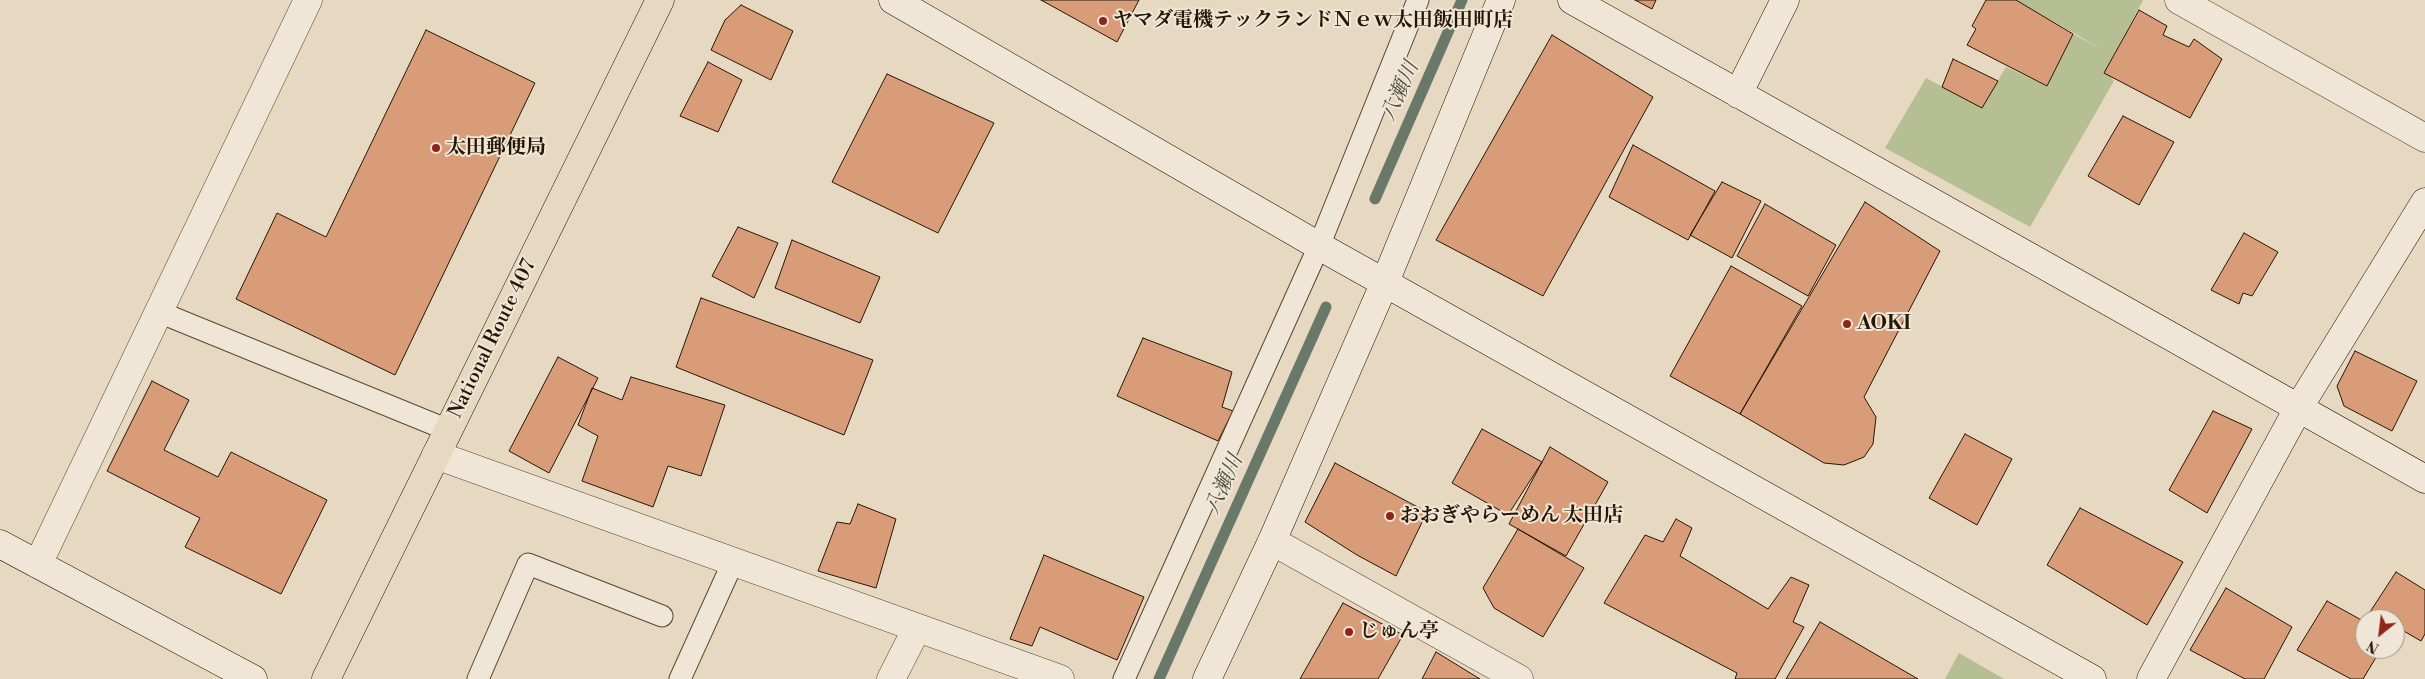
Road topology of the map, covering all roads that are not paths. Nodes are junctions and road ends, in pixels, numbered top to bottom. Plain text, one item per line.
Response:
1 (308, 0) edge
2 (660, 0) edge
3 (893, 0) edge
4 (1418, 0) edge
5 (1501, 0) edge
6 (1572, 0) edge
7 (1785, 0) edge
8 (2179, 0) edge
9 (1738, 94) junction
10 (2425, 138) edge
11 (2425, 202) edge
12 (1319, 246) junction
13 (1385, 282) junction
14 (159, 312) junction
15 (2299, 407) junction
16 (448, 430) junction
17 (436, 455) junction
18 (2425, 479) edge
19 (1272, 541) junction
20 (0, 544) edge
21 (733, 562) junction
22 (38, 564) junction
23 (662, 616) dead end
24 (917, 628) junction
25 (252, 679) edge
26 (326, 679) edge
27 (478, 679) edge
28 (680, 679) edge
29 (891, 679) edge
30 (1060, 679) edge
31 (1124, 679) edge
32 (1207, 679) edge
33 (1519, 679) edge
34 (2092, 679) edge
35 (2151, 679) edge

1 - 14 street
2 - 16 highway, National Route 407
3 - 12 street
4 - 12 lane
5 - 13 street
6 - 9 street
7 - 9 street
8 - 10 street
9 - 15 street
11 - 15 street
12 - 13 street
12 - 31 lane
13 - 19 street
13 - 34 street
14 - 16 lane
14 - 22 street
15 - 18 street
15 - 35 street
16 - 17 highway, National Route 407
17 - 21 street
17 - 26 highway, National Route 407
19 - 32 street
19 - 33 street
20 - 22 street
21 - 24 street
21 - 28 lane
22 - 25 street
23 - 27 lane
24 - 29 street
24 - 30 street

